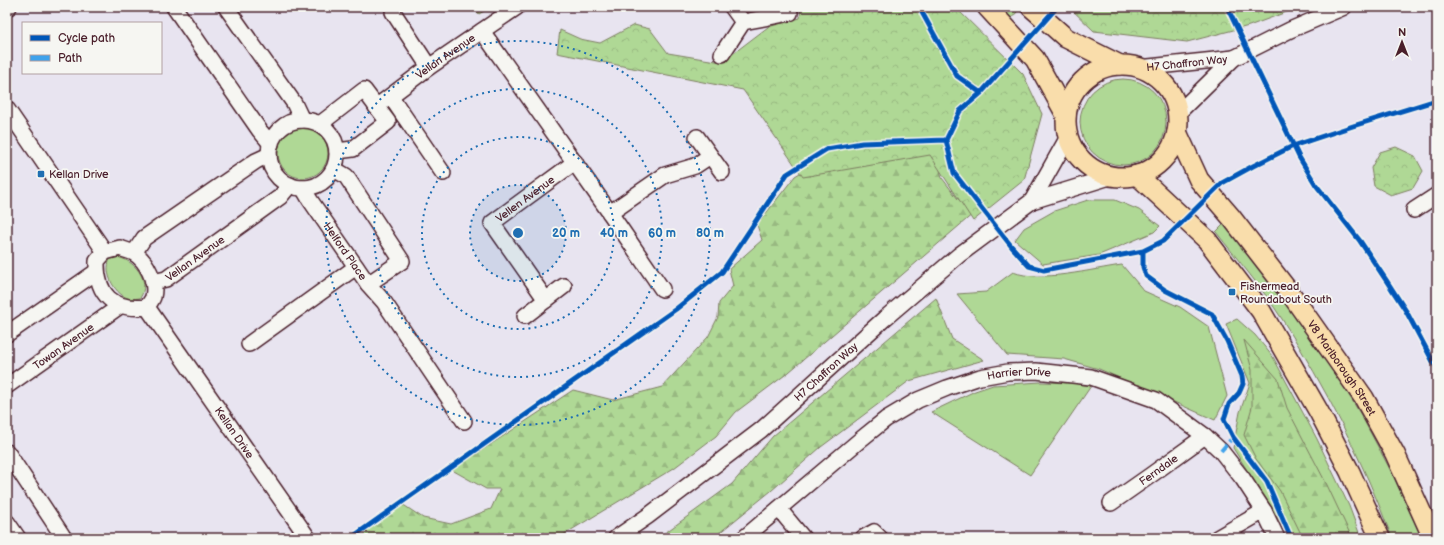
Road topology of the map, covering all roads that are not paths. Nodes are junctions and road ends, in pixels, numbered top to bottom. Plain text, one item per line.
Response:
1 (174, 7) edge
2 (226, 7) edge
3 (517, 7) edge
4 (732, 7) edge
5 (987, 7) edge
6 (1344, 7) edge
7 (1032, 8) edge
8 (393, 12) dead end
9 (790, 13) dead end
10 (743, 22) junction
11 (482, 31) junction
12 (722, 54) dead end
13 (1234, 58) junction
14 (1120, 65) junction
15 (430, 67) junction
16 (1139, 68) junction
17 (391, 98) junction
18 (376, 107) junction
19 (7, 109) edge
20 (1066, 115) junction
21 (302, 120) junction
22 (1177, 122) junction
23 (320, 124) junction
24 (697, 136) dead end
25 (1068, 136) junction
26 (270, 150) junction
27 (337, 151) junction
28 (710, 156) junction
29 (575, 162) junction
30 (334, 169) junction
31 (722, 172) dead end
32 (443, 173) dead end
33 (1137, 175) junction
34 (1113, 176) junction
35 (296, 186) junction
36 (1437, 195) edge
37 (1032, 201) junction
38 (1414, 210) dead end
39 (610, 212) junction
40 (105, 252) junction
41 (134, 253) junction
42 (356, 267) junction
43 (96, 272) junction
44 (153, 282) junction
45 (368, 284) junction
46 (564, 286) dead end
47 (662, 289) dead end
48 (546, 300) junction
49 (120, 306) junction
50 (147, 308) junction
51 (526, 316) dead end
52 (7, 334) edge
53 (249, 344) dead end
54 (7, 386) edge
55 (464, 421) dead end
56 (1206, 436) junction
57 (7, 452) edge
58 (1111, 503) dead end
59 (779, 509) junction
60 (1264, 510) junction
61 (7, 522) edge
62 (18, 538) edge
63 (64, 538) edge
64 (308, 538) edge
65 (616, 538) edge
66 (744, 538) edge
67 (803, 538) edge
68 (864, 538) edge
69 (880, 538) edge
70 (1217, 538) edge
71 (1277, 538) edge
72 (1380, 538) edge
73 (1433, 538) edge

1 - 26 street, Helford Place
2 - 21 street
3 - 11 street, Vellan Avenue
4 - 10 street
5 - 20 main road
6 - 13 street, H7 Chaffron Way
7 - 14 main road
8 - 15 street
9 - 10 street
10 - 12 street
11 - 15 street, Vellan Avenue
11 - 29 street
13 - 16 street, H7 Chaffron Way
13 - 22 street, H7 Chaffron Way
14 - 16 main road
14 - 20 main road
15 - 17 street, Vellan Avenue
16 - 22 main road
17 - 18 street, Vellan Avenue
17 - 32 street
18 - 23 street
18 - 27 street
19 - 40 street
20 - 25 main road
21 - 23 street
21 - 26 street
22 - 33 main road
22 - 73 main road, V8 Marlborough Street
23 - 27 street
24 - 28 street
25 - 34 main road
25 - 37 street, H7 Chaffron Way
26 - 35 street, Helford Place
26 - 41 street
27 - 30 street
28 - 31 street
28 - 39 street
29 - 39 street
29 - 48 street, Vellen Avenue
30 - 35 street
30 - 45 street, Helford Place
33 - 34 main road
33 - 72 main road
34 - 37 street, H7 Chaffron Way
35 - 42 street, Helford Place
35 - 44 street, Vellan Avenue
36 - 38 street
37 - 65 street, H7 Chaffron Way
39 - 47 street
40 - 41 street
40 - 43 street
41 - 44 street
42 - 45 street, Helford Place
42 - 53 street
43 - 49 street
43 - 52 street
44 - 50 street
45 - 55 street
46 - 48 street
48 - 51 street
49 - 50 street
49 - 54 street, Towan Avenue
50 - 64 street, Kellan Drive
56 - 58 street, Ferndale
56 - 59 street, Harrier Drive
56 - 60 street, Harrier Drive
57 - 63 street
59 - 66 street, Harrier Drive
59 - 67 street
60 - 70 street
60 - 71 street, Harrier Drive
61 - 62 street
68 - 69 street

